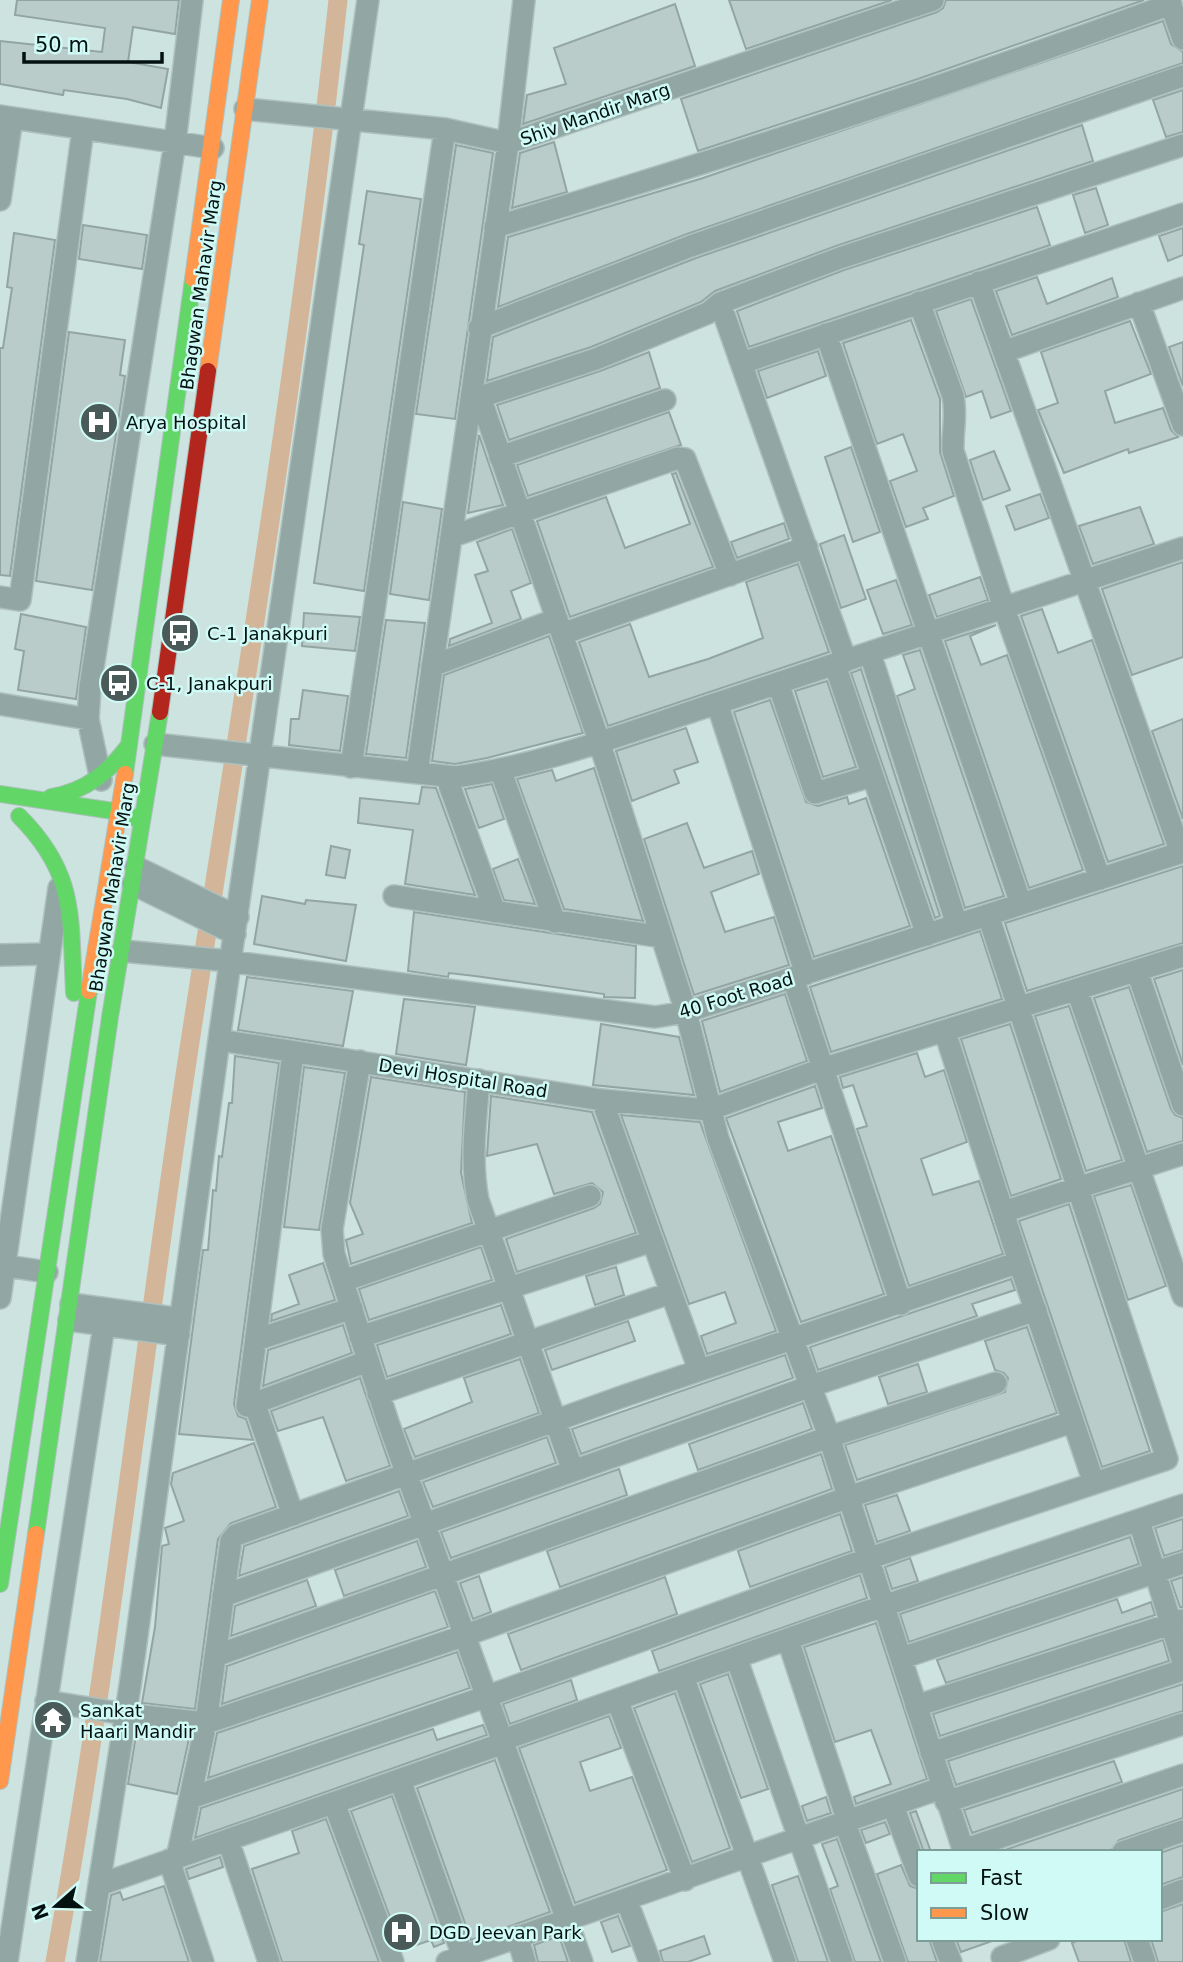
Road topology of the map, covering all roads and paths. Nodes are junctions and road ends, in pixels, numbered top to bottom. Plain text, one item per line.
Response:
1 (192, 0) edge
2 (231, 0) edge
3 (260, 0) edge
4 (368, 0) edge
5 (524, 0) edge
6 (933, 0) edge
7 (1170, 2) edge
8 (1183, 39) edge
9 (1183, 76) edge
10 (245, 109) junction
11 (6, 117) edge
12 (346, 119) junction
13 (83, 129) junction
14 (445, 130) junction
15 (175, 142) junction
16 (508, 144) junction
17 (1183, 145) edge
18 (213, 148) junction
19 (1, 192) edge
20 (1183, 214) edge
21 (495, 227) junction
22 (979, 282) junction
23 (1183, 288) edge
24 (919, 302) junction
25 (720, 303) junction
26 (1139, 303) junction
27 (479, 328) junction
28 (826, 334) junction
29 (1006, 351) junction
30 (742, 363) junction
31 (476, 398) junction
32 (665, 400) dead end
33 (1183, 425) edge
34 (500, 457) junction
35 (520, 515) junction
36 (453, 536) junction
37 (807, 547) junction
38 (1183, 548) edge
39 (730, 575) junction
40 (1085, 581) junction
41 (0, 597) edge
42 (1004, 608) junction
43 (559, 627) junction
44 (930, 634) junction
45 (870, 653) junction
46 (840, 663) junction
47 (432, 666) junction
48 (778, 683) junction
49 (718, 703) junction
50 (0, 704) edge
51 (88, 719) junction
52 (599, 741) junction
53 (155, 744) junction
54 (129, 745) junction
55 (254, 754) junction
56 (351, 767) junction
57 (500, 769) junction
58 (417, 773) junction
59 (446, 776) junction
60 (872, 776) junction
61 (101, 779) junction
62 (0, 794) edge
63 (36, 799) junction
64 (120, 812) junction
65 (0, 813) edge
66 (19, 816) junction
67 (46, 820) dead end
68 (143, 822) junction
69 (108, 829) junction
70 (141, 838) junction
71 (1182, 852) edge
72 (64, 873) junction
73 (135, 876) junction
74 (1100, 879) junction
75 (394, 896) dead end
76 (1021, 904) junction
77 (495, 912) junction
78 (988, 915) junction
79 (555, 922) junction
80 (957, 925) junction
81 (927, 935) junction
82 (662, 937) junction
83 (229, 938) junction
84 (124, 945) junction
85 (47, 954) junction
86 (0, 955) edge
87 (1183, 956) edge
88 (1138, 971) junction
89 (800, 976) junction
90 (1077, 990) junction
91 (1017, 1009) junction
92 (686, 1012) junction
93 (945, 1032) junction
94 (219, 1040) junction
95 (293, 1053) junction
96 (360, 1061) junction
97 (79, 1063) junction
98 (822, 1069) junction
99 (479, 1080) junction
100 (602, 1100) junction
101 (1183, 1105) edge
102 (709, 1110) junction
103 (1183, 1154) edge
104 (1139, 1169) junction
105 (1077, 1188) junction
106 (590, 1196) dead end
107 (1003, 1212) junction
108 (488, 1232) junction
109 (652, 1241) junction
110 (1019, 1262) junction
111 (2, 1266) edge
112 (47, 1272) junction
113 (343, 1281) junction
114 (508, 1287) junction
115 (670, 1293) junction
116 (1183, 1296) edge
117 (0, 1298) edge
118 (901, 1304) junction
119 (352, 1308) junction
120 (1036, 1310) junction
121 (70, 1312) junction
122 (112, 1320) junction
123 (172, 1326) junction
124 (360, 1337) junction
125 (794, 1338) junction
126 (256, 1340) junction
127 (527, 1341) junction
128 (368, 1361) junction
129 (699, 1370) junction
130 (996, 1383) dead end
131 (811, 1386) junction
132 (378, 1394) junction
133 (254, 1402) junction
134 (555, 1420) junction
135 (1072, 1422) junction
136 (829, 1437) junction
137 (572, 1471) junction
138 (407, 1474) junction
139 (1094, 1483) junction
140 (849, 1497) junction
141 (1183, 1505) edge
142 (293, 1514) junction
143 (1139, 1521) junction
144 (425, 1523) junction
145 (870, 1558) junction
146 (1183, 1563) edge
147 (1155, 1572) junction
148 (444, 1575) junction
149 (0, 1584) edge
150 (223, 1596) junction
151 (886, 1606) junction
152 (1177, 1622) edge
153 (466, 1635) junction
154 (788, 1640) junction
155 (215, 1656) junction
156 (736, 1657) junction
157 (902, 1658) junction
158 (1183, 1662) edge
159 (1183, 1670) edge
160 (682, 1676) junction
161 (488, 1696) junction
162 (617, 1700) junction
163 (53, 1701) junction
164 (916, 1706) junction
165 (119, 1714) junction
166 (206, 1723) junction
167 (1183, 1724) edge
168 (504, 1741) junction
169 (931, 1754) junction
170 (1183, 1775) edge
171 (400, 1780) junction
172 (0, 1781) edge
173 (944, 1795) junction
174 (190, 1798) junction
175 (334, 1802) junction
176 (892, 1806) junction
177 (847, 1822) junction
178 (1183, 1831) edge
179 (801, 1839) junction
180 (228, 1840) junction
181 (963, 1850) edge
182 (966, 1850) edge
183 (1129, 1850) edge
184 (749, 1858) junction
185 (173, 1859) junction
186 (917, 1871) edge
187 (685, 1880) junction
188 (99, 1885) junction
189 (1183, 1890) edge
190 (1162, 1898) edge
191 (626, 1899) junction
192 (566, 1918) junction
193 (517, 1936) junction
194 (943, 1941) edge
195 (1042, 1941) edge
196 (1139, 1941) edge
197 (1000, 1953) edge
198 (458, 1960) edge
199 (7, 1962) edge
200 (87, 1962) edge
201 (203, 1962) edge
202 (269, 1962) edge
203 (393, 1962) edge
204 (525, 1962) edge
205 (582, 1962) edge
206 (650, 1962) edge
207 (785, 1962) edge
208 (842, 1962) edge
209 (895, 1962) edge
210 (951, 1962) edge
211 (1145, 1962) edge

1 - 15 street
2 - 18 main road, Bhagwan Mahavir Marg
3 - 10 main road, Bhagwan Mahavir Marg
4 - 12 street
5 - 16 street
6 - 16 street, Shiv Mandir Marg
7 - 8 street
7 - 21 street
9 - 27 street
10 - 12 street, Shiv Mandir Marg
10 - 53 main road, Bhagwan Mahavir Marg
11 - 13 street
11 - 19 street
12 - 14 street, Shiv Mandir Marg
12 - 55 street
13 - 15 street
13 - 41 street
14 - 16 street, Shiv Mandir Marg
14 - 56 street
15 - 18 street
15 - 51 street
16 - 21 street
17 - 25 street
18 - 54 main road, Bhagwan Mahavir Marg
20 - 22 street
21 - 27 street
22 - 24 street
22 - 29 street
23 - 26 street
24 - 28 street
24 - 42 street
25 - 30 street
25 - 31 street
26 - 29 street
26 - 33 street
27 - 31 street
28 - 30 street
28 - 44 street
29 - 40 street
30 - 37 street
31 - 34 street
31 - 36 street
32 - 34 street
34 - 35 street
35 - 36 street
35 - 39 street
35 - 43 street
36 - 47 street
37 - 39 street
37 - 46 street
38 - 40 street
39 - 43 street
40 - 42 street
40 - 71 street
42 - 44 street
42 - 74 street
43 - 47 street
43 - 52 street
44 - 45 street
44 - 76 street
45 - 46 street
45 - 80 street
46 - 48 street
46 - 60 street
47 - 58 street
48 - 49 street
48 - 60 street
49 - 52 street
49 - 89 street
50 - 51 street
51 - 61 street
52 - 57 street
52 - 82 street
53 - 55 street
53 - 68 main road, Bhagwan Mahavir Marg
54 - 61 main road
54 - 64 main road, Bhagwan Mahavir Marg
55 - 56 street
55 - 83 street
56 - 58 street
57 - 59 street
57 - 79 street
58 - 59 street
59 - 77 street
60 - 81 street
61 - 63 main road
62 - 63 main road
63 - 64 main road
64 - 68 main road
64 - 69 main road, Bhagwan Mahavir Marg
65 - 66 main road
66 - 67 main road
66 - 72 main road
68 - 70 main road, Bhagwan Mahavir Marg
69 - 70 main road
69 - 97 main road, Bhagwan Mahavir Marg
70 - 73 main road, Bhagwan Mahavir Marg
71 - 74 street, 40 Foot Road
72 - 85 street
72 - 97 main road
73 - 83 street
73 - 84 main road, Bhagwan Mahavir Marg
74 - 76 street, 40 Foot Road
75 - 77 street
76 - 78 street, 40 Foot Road
77 - 79 street
78 - 80 street, 40 Foot Road
78 - 91 street
79 - 82 street
80 - 81 street, 40 Foot Road
81 - 89 street, 40 Foot Road
82 - 92 street
83 - 84 street, 40 Foot Road
83 - 92 street, 40 Foot Road
83 - 94 street
84 - 121 main road, Bhagwan Mahavir Marg
85 - 86 street
85 - 111 street
87 - 88 street
88 - 90 street
88 - 101 street
89 - 92 street, 40 Foot Road
89 - 98 street
90 - 91 street
90 - 104 street
91 - 93 street
91 - 105 street
92 - 102 street
93 - 98 street
93 - 107 street
94 - 95 street, Devi Hospital Road
94 - 123 street
95 - 96 street, Devi Hospital Road
95 - 126 street
96 - 99 street, Devi Hospital Road
96 - 113 street
97 - 112 main road, Bhagwan Mahavir Marg
98 - 102 street
98 - 118 street
99 - 100 street, Devi Hospital Road
99 - 108 street
100 - 102 street, Devi Hospital Road
100 - 109 street
102 - 125 street
103 - 104 street
104 - 105 street
104 - 116 street
105 - 107 street
105 - 139 street
106 - 108 street
107 - 110 street
108 - 113 street
108 - 114 street
109 - 114 street
109 - 115 street
110 - 118 street
110 - 120 street
111 - 112 street
111 - 117 street
112 - 149 main road, Bhagwan Mahavir Marg
113 - 119 street
114 - 124 street
114 - 127 street
115 - 127 street
115 - 129 street
118 - 125 street
119 - 124 street
119 - 126 street
120 - 131 street
120 - 135 street
121 - 122 street
121 - 172 main road, Bhagwan Mahavir Marg
122 - 123 street
122 - 163 street
123 - 165 street
124 - 128 street
125 - 129 street
125 - 131 street
126 - 133 street
127 - 132 street
127 - 134 street
128 - 132 street
128 - 133 street
129 - 134 street
130 - 136 street
131 - 136 street
131 - 137 street
132 - 138 street
133 - 142 street
134 - 137 street
134 - 138 street
135 - 139 street
135 - 140 street
136 - 140 street
136 - 148 street
137 - 144 street
138 - 142 street
138 - 144 street
139 - 145 street
140 - 145 street
140 - 153 street
141 - 143 street
142 - 150 street
143 - 147 street
143 - 151 street
144 - 148 street
144 - 150 street
145 - 151 street
145 - 161 street
146 - 147 street
147 - 152 street
147 - 157 street
148 - 153 street
148 - 155 street
150 - 155 street
151 - 154 street
151 - 157 street
152 - 158 street
152 - 164 street
153 - 161 street
153 - 166 street
154 - 156 street
154 - 177 street
155 - 166 street
156 - 160 street
156 - 179 street
157 - 164 street
159 - 169 street
160 - 162 street
160 - 184 street
161 - 168 street
161 - 174 street
162 - 168 street
162 - 187 street
163 - 165 street
163 - 199 street
164 - 169 street
165 - 166 street
165 - 188 street
166 - 174 street
167 - 173 street
168 - 171 street
168 - 192 street
169 - 173 street
170 - 182 street
171 - 175 street
171 - 198 street
173 - 176 street
173 - 181 street
174 - 185 street
175 - 180 street
175 - 203 street
176 - 177 street
176 - 186 street
177 - 179 street
177 - 209 street
178 - 183 street
179 - 184 street
179 - 208 street
180 - 185 street
180 - 202 street
184 - 187 street
184 - 207 street
185 - 188 street
185 - 201 street
187 - 191 street
188 - 200 street
189 - 190 street
191 - 192 street
191 - 206 street
192 - 193 street
192 - 205 street
193 - 198 street
193 - 204 street
194 - 210 street
195 - 197 street
196 - 211 street

